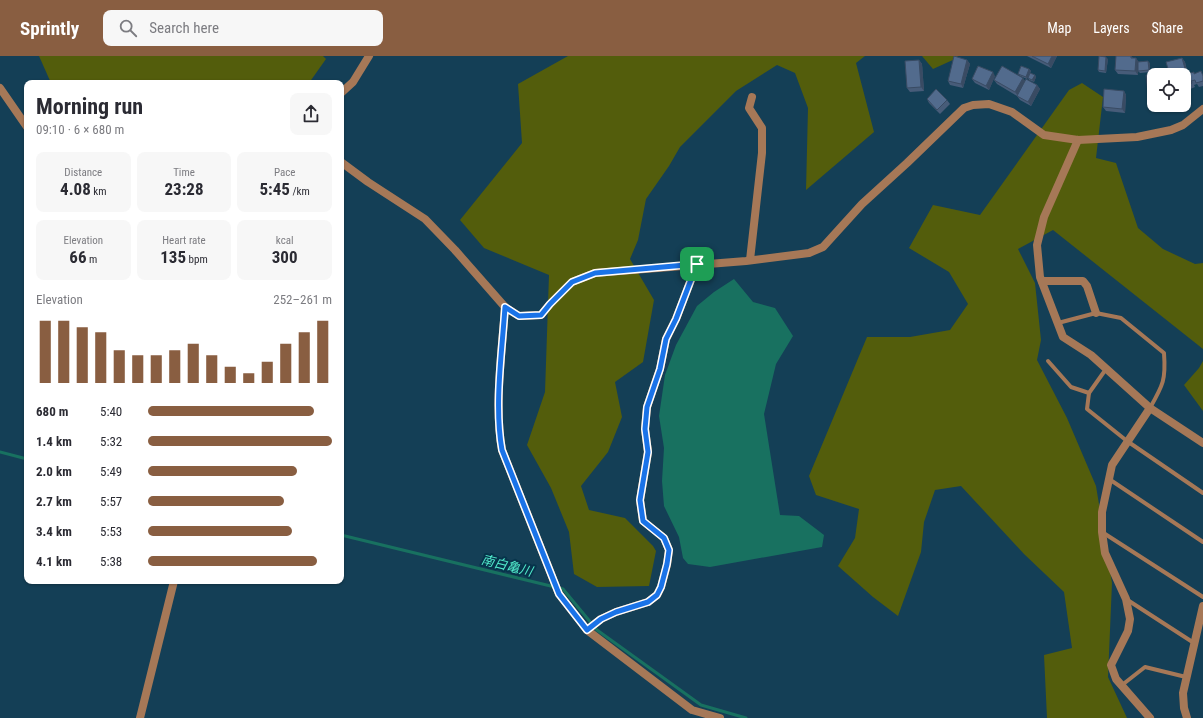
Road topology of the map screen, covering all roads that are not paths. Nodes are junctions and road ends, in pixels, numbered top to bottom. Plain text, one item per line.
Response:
1 (369, 56) edge
2 (0, 88) edge
3 (344, 90) edge
4 (752, 97) dead end
5 (1203, 109) edge
6 (24, 123) edge
7 (1078, 140) junction
8 (344, 164) edge
9 (750, 260) junction
10 (697, 264) junction
11 (1042, 281) junction
12 (505, 307) junction
13 (1096, 313) junction
14 (1058, 323) junction
15 (1048, 361) dead end
16 (1106, 369) junction
17 (1089, 393) junction
18 (1150, 408) junction
19 (1127, 441) junction
20 (1203, 443) edge
21 (1109, 479) junction
22 (1203, 493) edge
23 (1102, 532) junction
24 (1203, 542) edge
25 (173, 584) edge
26 (1203, 597) edge
27 (1126, 599) junction
28 (1203, 606) edge
29 (587, 630) junction
30 (1194, 643) junction
31 (1186, 677) junction
32 (1122, 685) junction
33 (140, 718) edge
34 (720, 718) edge
35 (1150, 718) edge
36 (1187, 718) edge

1 - 3 street
2 - 6 street
4 - 9 street
5 - 7 street
7 - 9 street
7 - 11 street
8 - 12 street
9 - 10 street
10 - 12 street
10 - 29 street
11 - 13 street
11 - 14 street
12 - 29 street
13 - 14 lane
13 - 18 lane
14 - 16 street
15 - 17 lane
16 - 17 lane
16 - 18 street
17 - 19 lane
18 - 19 street
18 - 20 street
19 - 21 street
19 - 22 lane
21 - 23 street
21 - 24 lane
23 - 26 lane
23 - 27 street
25 - 33 street
27 - 30 lane
27 - 32 street
28 - 30 street
29 - 34 street
30 - 31 street
31 - 32 lane
31 - 36 street
32 - 35 street

